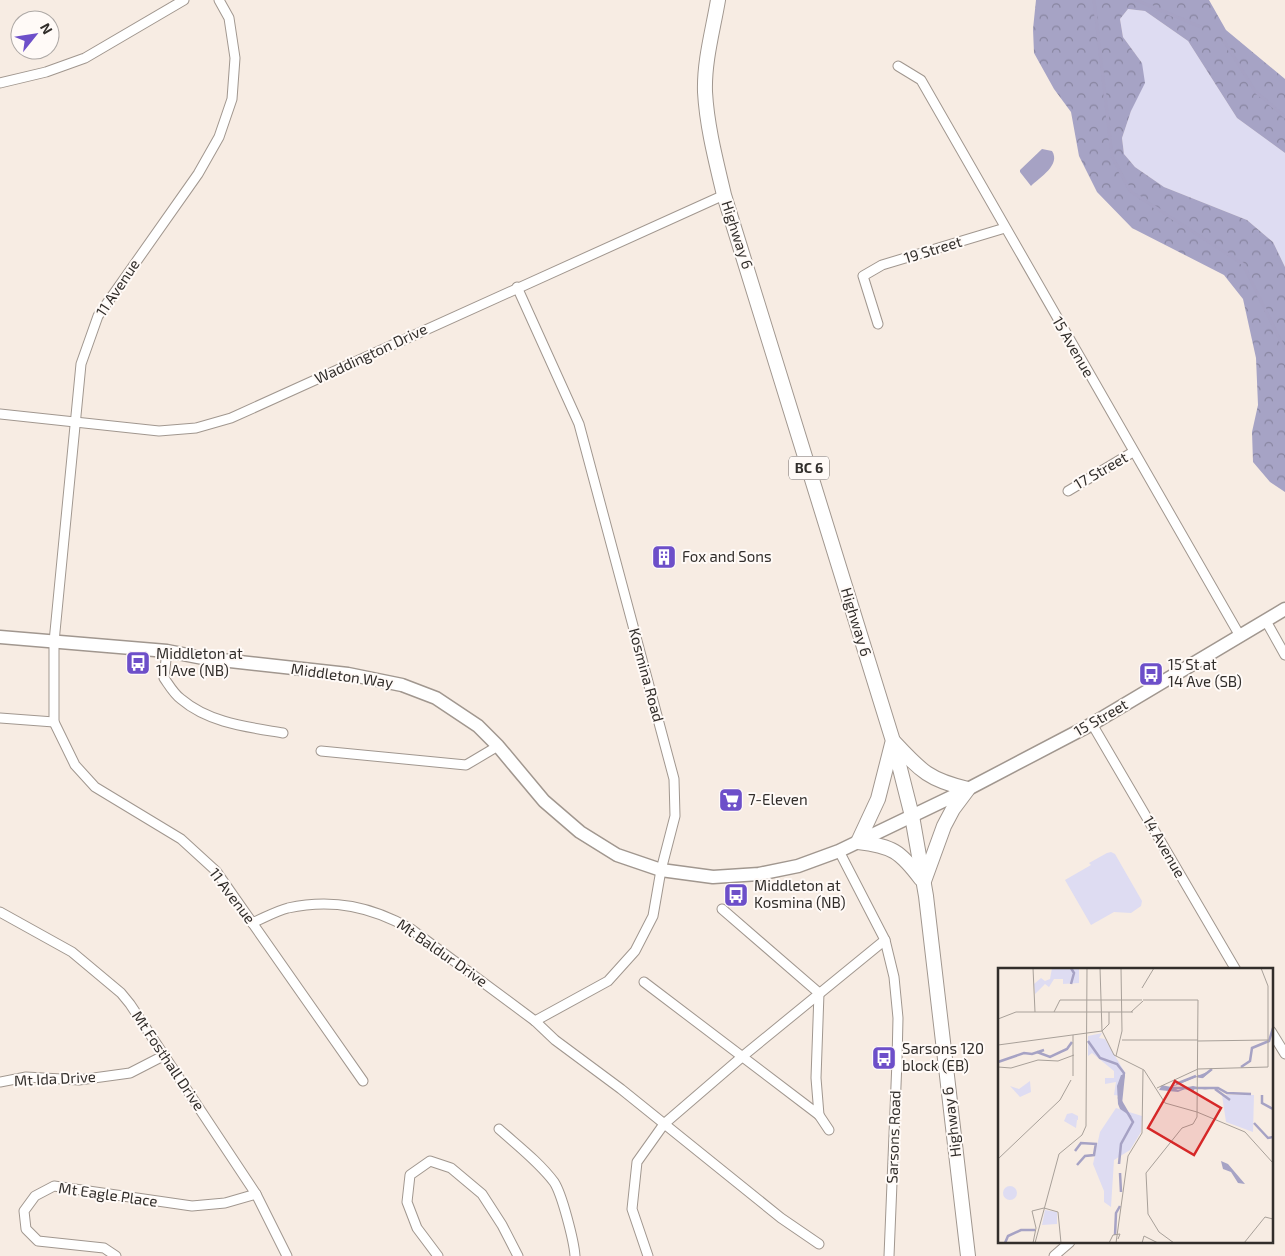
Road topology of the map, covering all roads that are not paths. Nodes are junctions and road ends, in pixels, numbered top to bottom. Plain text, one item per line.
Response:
1 (184, 0) edge
2 (218, 0) edge
3 (718, 0) edge
4 (898, 66) dead end
5 (0, 83) edge
6 (724, 195) junction
7 (1005, 228) junction
8 (517, 287) junction
9 (878, 324) dead end
10 (0, 414) edge
11 (75, 421) junction
12 (1134, 452) junction
13 (1068, 491) dead end
14 (1285, 610) edge
15 (1266, 621) junction
16 (1240, 636) junction
17 (0, 637) edge
18 (54, 642) junction
19 (167, 651) junction
20 (1285, 655) edge
21 (0, 718) edge
22 (54, 722) junction
23 (1092, 724) junction
24 (283, 733) dead end
25 (892, 741) junction
26 (498, 746) junction
27 (321, 751) dead end
28 (968, 789) junction
29 (912, 816) junction
30 (858, 842) junction
31 (839, 851) junction
32 (661, 870) junction
33 (923, 882) junction
34 (722, 909) dead end
35 (0, 912) edge
36 (252, 922) junction
37 (885, 940) junction
38 (1235, 968) edge
39 (644, 982) dead end
40 (819, 993) junction
41 (535, 1022) junction
42 (1275, 1044) edge
43 (1285, 1054) edge
44 (164, 1055) junction
45 (743, 1056) junction
46 (362, 1081) dead end
47 (0, 1082) edge
48 (819, 1115) junction
49 (664, 1124) junction
50 (498, 1129) dead end
51 (829, 1130) dead end
52 (256, 1194) junction
53 (820, 1244) dead end
54 (1068, 1244) edge
55 (116, 1256) edge
56 (287, 1256) edge
57 (438, 1256) edge
58 (518, 1256) edge
59 (575, 1256) edge
60 (648, 1256) edge
61 (889, 1256) edge
62 (968, 1256) edge
63 (1054, 1256) edge

1 - 5 street
2 - 11 street, 11 Avenue
3 - 6 main road, Highway 6 / BC 6
4 - 7 street, 15 Avenue
6 - 8 street, Waddington Drive
6 - 25 main road, Highway 6 / BC 6
7 - 9 street, 19 Street
7 - 12 street, 15 Avenue
8 - 11 street, Waddington Drive
8 - 32 street, Kosmina Road
10 - 11 street, Waddington Drive
11 - 18 street, 11 Avenue
12 - 13 street, 17 Street
12 - 16 street, 15 Avenue
14 - 15 street, 15 Street
15 - 16 street, 15 Street
15 - 20 street
16 - 23 street, 15 Street
17 - 18 street, Middleton Way
18 - 19 street, Middleton Way
18 - 22 street, 11 Avenue
19 - 24 street
19 - 26 street, Middleton Way
21 - 22 street
22 - 36 street, 11 Avenue
23 - 28 street, 15 Street
23 - 38 street, 14 Avenue
25 - 28 main road
25 - 29 main road, Highway 6 / BC 6
25 - 30 main road
26 - 27 street
26 - 32 street, Middleton Way
28 - 29 street, 15 Street
28 - 33 main road
29 - 30 street, Middleton Way
29 - 33 main road, Highway 6 / BC 6
30 - 31 street, Middleton Way
30 - 33 main road
31 - 32 street, Middleton Way
31 - 37 street, Sarsons Road
32 - 41 street, Kosmina Road
33 - 62 main road, Highway 6 / BC 6
34 - 40 street
35 - 44 street, Mt Fosthall Drive
36 - 41 street, Mt Baldur Drive
36 - 46 street, 11 Avenue
37 - 40 street
37 - 61 street, Sarsons Road
39 - 45 street
40 - 45 street
40 - 48 street
41 - 49 street, Mt Baldur Drive
42 - 43 street
44 - 47 street, Mt Ida Drive
44 - 52 street, Mt Fosthall Drive
45 - 48 street
45 - 49 street
48 - 51 street
49 - 53 street, Mt Baldur Drive
49 - 60 street
50 - 59 street
52 - 55 street, Mt Eagle Place
52 - 56 street, Mt Fosthall Drive
54 - 63 street
57 - 58 street

